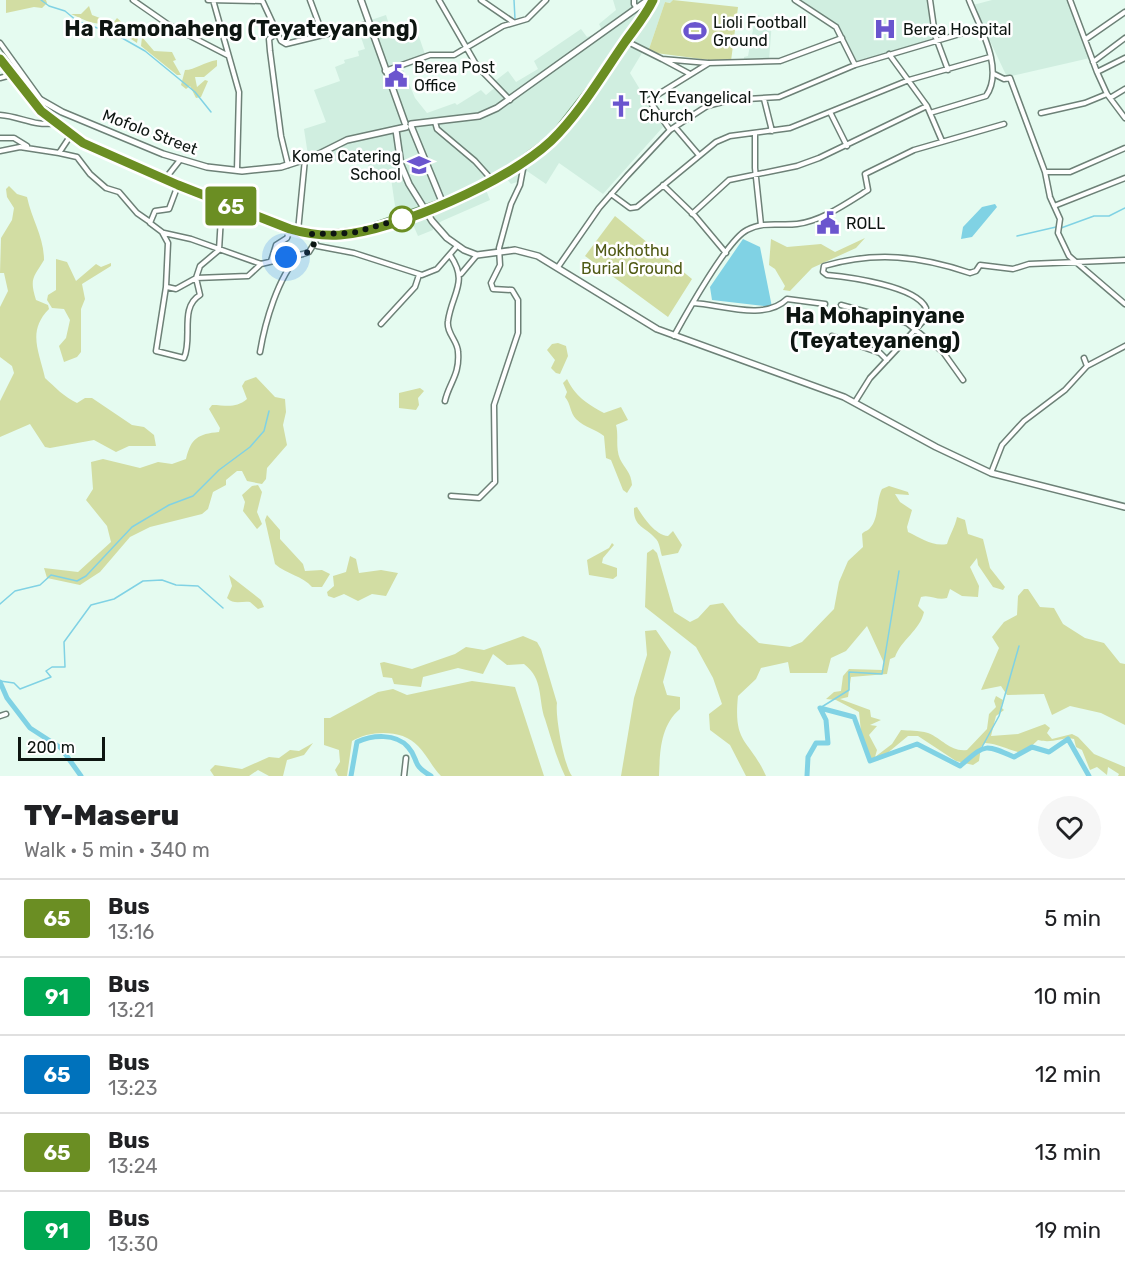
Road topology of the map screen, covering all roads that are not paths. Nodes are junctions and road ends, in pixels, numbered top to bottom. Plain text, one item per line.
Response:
1 (133, 0) edge
2 (208, 0) edge
3 (213, 0) edge
4 (262, 0) edge
5 (310, 0) edge
6 (361, 0) edge
7 (439, 0) edge
8 (481, 0) edge
9 (546, 0) edge
10 (795, 0) edge
11 (930, 0) edge
12 (969, 0) edge
13 (1070, 0) edge
14 (649, 2) edge
15 (635, 3) edge
16 (1125, 12) edge
17 (513, 22) junction
18 (369, 24) junction
19 (980, 28) junction
20 (277, 33) junction
21 (323, 35) junction
22 (842, 38) junction
23 (1086, 39) junction
24 (937, 41) junction
25 (1124, 41) edge
26 (626, 42) junction
27 (0, 43) edge
28 (466, 48) junction
29 (889, 54) junction
30 (228, 55) junction
31 (990, 57) junction
32 (1125, 58) edge
33 (0, 59) edge
34 (662, 59) junction
35 (1093, 62) junction
36 (709, 63) junction
37 (855, 65) junction
38 (948, 70) junction
39 (385, 71) junction
40 (1097, 72) junction
41 (12, 74) junction
42 (690, 74) junction
43 (994, 74) junction
44 (0, 78) edge
45 (909, 80) junction
46 (1125, 89) edge
47 (1108, 96) junction
48 (764, 99) junction
49 (510, 100) junction
50 (38, 101) junction
51 (927, 106) junction
52 (930, 113) junction
53 (1041, 113) dead end
54 (831, 114) junction
55 (0, 115) edge
56 (1125, 118) edge
57 (435, 122) junction
58 (54, 123) junction
59 (1004, 124) dead end
60 (406, 126) junction
61 (672, 129) junction
62 (772, 131) junction
63 (755, 134) junction
64 (71, 135) junction
65 (0, 138) edge
66 (942, 141) junction
67 (847, 146) junction
68 (1125, 147) edge
69 (29, 148) junction
70 (0, 151) edge
71 (59, 153) junction
72 (699, 154) junction
73 (305, 159) junction
74 (180, 160) junction
75 (521, 164) junction
76 (288, 165) junction
77 (237, 171) junction
78 (1044, 172) junction
79 (757, 175) junction
80 (1125, 178) edge
81 (165, 180) junction
82 (493, 181) junction
83 (178, 185) junction
84 (663, 185) junction
85 (611, 194) junction
86 (226, 204) junction
87 (443, 204) junction
88 (1053, 206) junction
89 (425, 210) junction
90 (692, 214) junction
91 (150, 223) junction
92 (761, 225) junction
93 (290, 229) junction
94 (298, 231) junction
95 (163, 233) junction
96 (312, 234) junction
97 (314, 244) junction
98 (458, 246) junction
99 (219, 250) junction
100 (500, 251) junction
101 (726, 253) junction
102 (300, 255) junction
103 (450, 255) junction
104 (477, 255) junction
105 (1125, 260) edge
106 (1073, 261) junction
107 (271, 262) junction
108 (261, 264) junction
109 (558, 267) junction
110 (460, 274) junction
111 (419, 275) junction
112 (196, 278) junction
113 (166, 287) junction
114 (694, 303) junction
115 (825, 304) dead end
116 (1125, 304) edge
117 (841, 305) dead end
118 (381, 324) dead end
119 (916, 330) junction
120 (674, 336) junction
121 (832, 336) dead end
122 (1125, 346) edge
123 (260, 352) dead end
124 (1084, 358) dead end
125 (887, 360) junction
126 (1086, 366) junction
127 (963, 380) dead end
128 (445, 401) dead end
129 (855, 402) junction
130 (991, 473) junction
131 (451, 496) dead end
132 (1125, 507) edge
133 (6, 714) dead end
134 (0, 716) edge
135 (406, 758) dead end
136 (404, 776) edge

1 - 30 street
2 - 3 street
3 - 4 street
3 - 30 street
4 - 20 street
5 - 21 street
6 - 18 main road
7 - 28 street
8 - 17 street
9 - 17 street
10 - 22 street
11 - 24 street
12 - 19 street
13 - 23 street
14 - 15 main road, Mofolo Street
14 - 26 main road
15 - 49 main road, Mofolo Street
16 - 23 street
17 - 28 street
18 - 21 street
18 - 39 main road
19 - 24 street
19 - 31 street
20 - 21 street
20 - 76 street
22 - 36 street
22 - 37 street
23 - 35 street
24 - 29 street
24 - 38 street
25 - 35 street
26 - 34 street
26 - 75 main road
27 - 50 street
28 - 39 street
28 - 49 street
29 - 37 street
29 - 45 street
30 - 77 street
31 - 38 street
31 - 43 street
32 - 40 street
33 - 41 main road
34 - 36 street
34 - 42 street
35 - 40 street
36 - 42 street
37 - 48 street
38 - 45 street
39 - 60 main road
40 - 47 street
41 - 44 street
41 - 50 main road
42 - 61 street
43 - 52 street
43 - 78 street
45 - 51 street
45 - 54 street
46 - 47 street
47 - 53 street
47 - 56 street
48 - 61 street
48 - 62 street
49 - 57 main road, Mofolo Street
50 - 58 main road
50 - 74 main road, Mofolo Street
51 - 52 street
51 - 67 street
52 - 66 street
54 - 62 street
54 - 67 street
55 - 58 street
57 - 60 main road, Mofolo Street
57 - 82 street
58 - 64 main road
59 - 66 street
60 - 73 main road, Mofolo Street
60 - 87 main road
60 - 89 main road
61 - 72 street
61 - 85 street
62 - 63 street
63 - 72 street
63 - 79 street
64 - 71 street
64 - 81 main road
65 - 69 street
66 - 92 street
67 - 79 street
68 - 78 street
69 - 70 street
69 - 71 street
71 - 91 street
72 - 84 street
73 - 76 main road, Mofolo Street
73 - 94 street
74 - 77 main road, Mofolo Street
74 - 81 street
75 - 82 main road
75 - 100 street
76 - 77 main road, Mofolo Street
78 - 88 street
79 - 90 street
79 - 92 street
80 - 88 street
81 - 83 main road
82 - 87 main road
83 - 86 main road
83 - 91 street
84 - 85 street
84 - 90 street
85 - 109 street
86 - 93 main road
86 - 99 street
87 - 89 main road
88 - 106 street
89 - 96 main road
89 - 98 main road
90 - 101 street
91 - 95 street
92 - 101 street
93 - 94 main road
93 - 107 street
94 - 96 main road
95 - 99 street
95 - 113 street
96 - 97 street
97 - 102 street
97 - 111 street
98 - 103 street
98 - 104 main road
99 - 108 street
99 - 112 street
100 - 104 main road
100 - 109 main road
100 - 131 street
101 - 114 street
102 - 107 street
102 - 123 street
103 - 110 street
103 - 111 street
104 - 110 street
105 - 106 street
106 - 116 street
106 - 119 street
107 - 108 street
108 - 112 street
109 - 120 main road
110 - 128 street
111 - 118 street
112 - 113 street
112 - 113 street
114 - 115 street
114 - 120 street
117 - 119 street
119 - 125 street
119 - 127 street
120 - 129 main road
121 - 125 street
122 - 126 street
124 - 126 street
125 - 129 street
126 - 130 street
129 - 130 main road
130 - 132 main road
133 - 134 street
135 - 136 street

